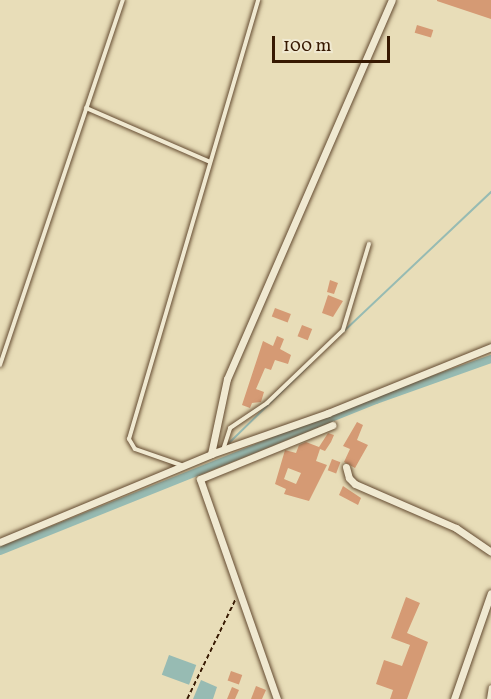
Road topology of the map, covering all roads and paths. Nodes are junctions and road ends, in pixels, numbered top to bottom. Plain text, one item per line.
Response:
1 (123, 0) edge
2 (258, 0) edge
3 (392, 0) edge
4 (86, 108) junction
5 (210, 162) junction
6 (369, 244) dead end
7 (491, 347) edge
8 (0, 365) edge
9 (332, 425) dead end
10 (248, 442) junction
11 (222, 450) junction
12 (211, 454) junction
13 (252, 455) junction
14 (186, 466) junction
15 (346, 467) dead end
16 (0, 542) edge
17 (491, 552) edge
18 (239, 592) junction
19 (491, 593) edge
20 (491, 687) edge
21 (187, 699) edge
22 (277, 699) edge
23 (454, 699) edge
24 (489, 699) edge

1 - 4 lane
2 - 5 lane
3 - 12 street
4 - 5 lane
4 - 8 lane
5 - 14 lane
6 - 11 lane
7 - 10 street
9 - 13 street
10 - 11 street
10 - 13 street
11 - 12 street
12 - 14 street
13 - 18 street
14 - 16 street
15 - 17 street
18 - 21 path
18 - 22 street
19 - 23 street
20 - 24 lane

